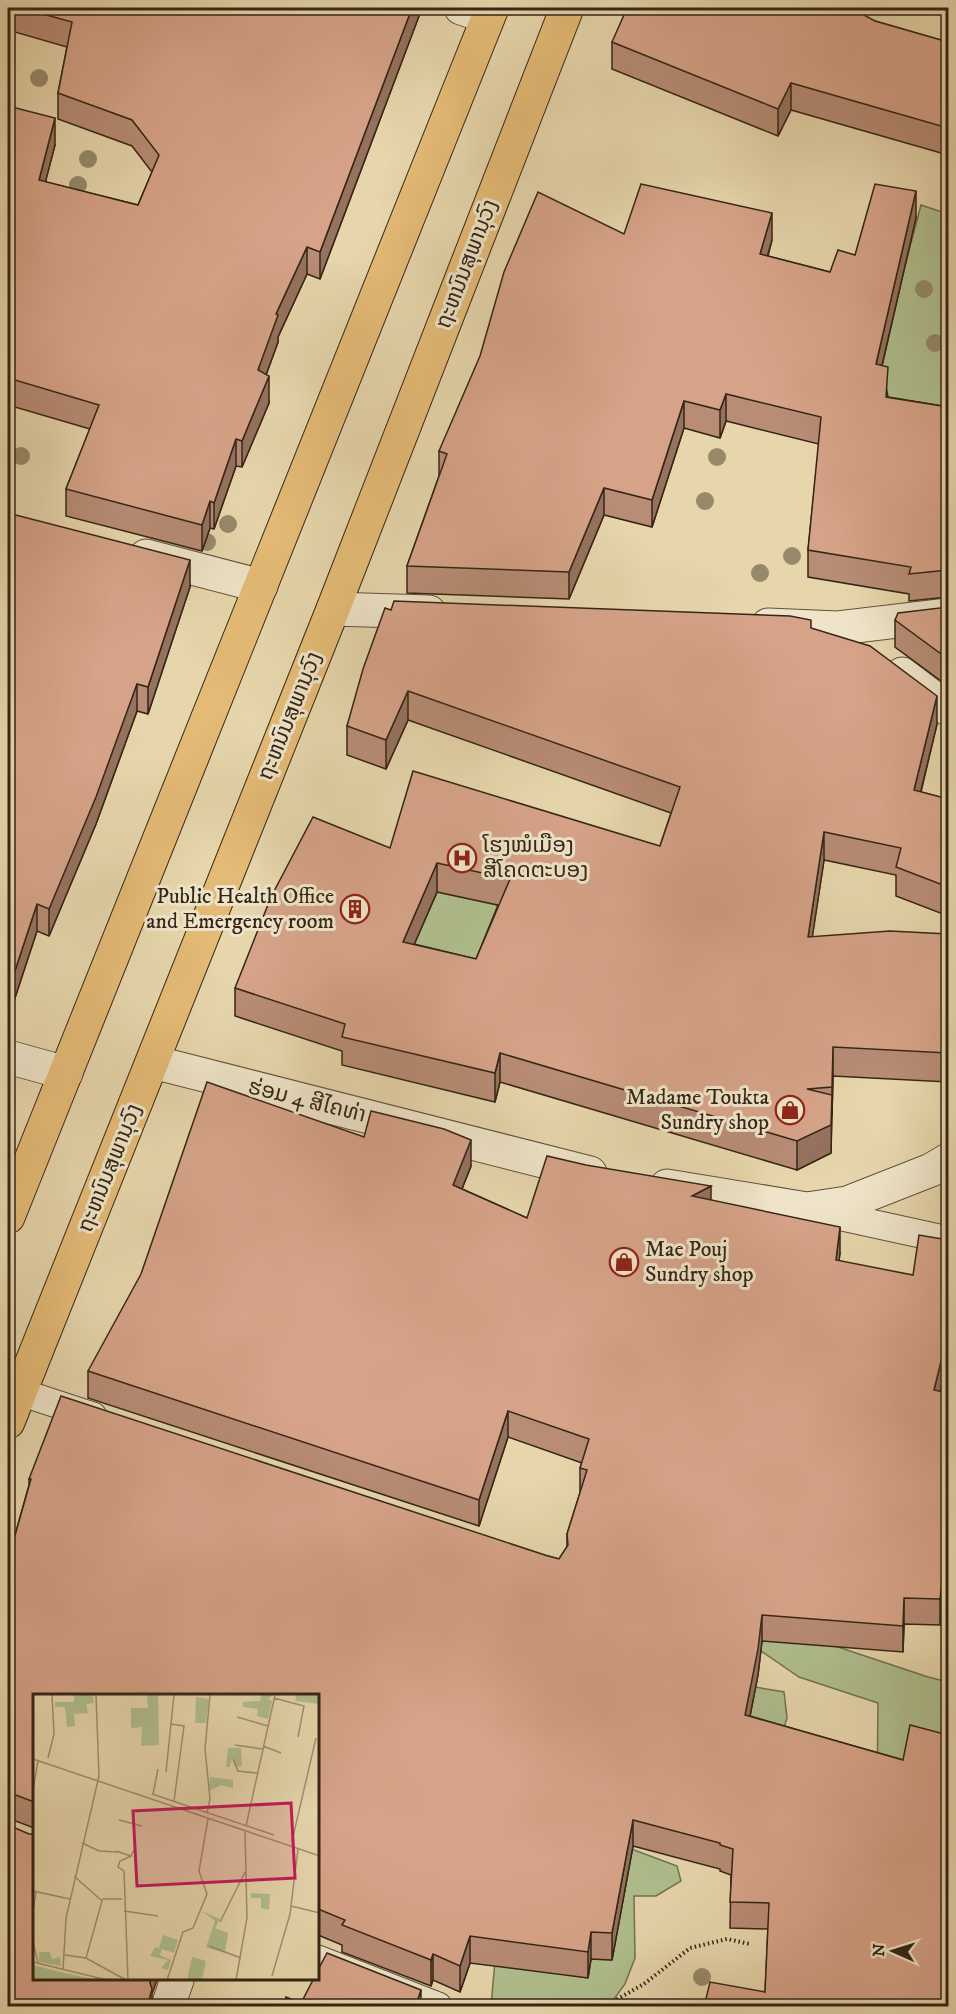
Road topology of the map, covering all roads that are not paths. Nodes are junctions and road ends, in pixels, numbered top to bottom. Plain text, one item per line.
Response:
1 (567, 8) edge
2 (480, 11) edge
3 (123, 550) edge
4 (261, 586) junction
5 (333, 609) junction
6 (462, 614) edge
7 (948, 615) edge
8 (744, 624) edge
9 (838, 628) junction
10 (948, 709) edge
11 (8, 1057) edge
12 (153, 1062) junction
13 (66, 1072) junction
14 (948, 1160) edge
15 (807, 1209) junction
16 (8, 1217) edge
17 (948, 1240) edge
18 (20, 1392) junction
19 (8, 1422) edge
20 (122, 1426) edge
21 (320, 1960) edge
22 (177, 1981) edge
23 (168, 2007) edge
24 (438, 2007) edge

1 - 5 highway, ຖະຫນົນສຸພານຸວົງ
2 - 4 highway
3 - 4 street
4 - 13 highway
5 - 6 street
5 - 12 highway, ຖະຫນົນສຸພານຸວົງ
7 - 9 street
8 - 9 street
9 - 10 street
11 - 13 street
12 - 15 street, ຮ່ອມ 4 ສີໄຄທ່າ
12 - 18 highway, ຖະຫນົນສຸພານຸວົງ
13 - 16 highway
14 - 15 street, ຮ່ອມ 4 ສີໄຄທ່າ
15 - 17 lane
18 - 19 highway, ຖະຫນົນສຸພານຸວົງ
18 - 20 lane
21 - 24 lane
22 - 23 street

